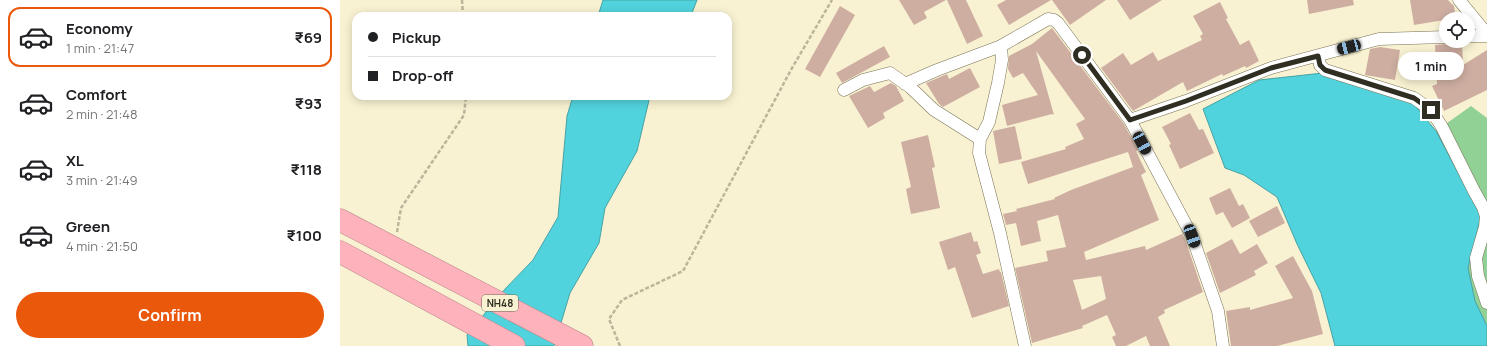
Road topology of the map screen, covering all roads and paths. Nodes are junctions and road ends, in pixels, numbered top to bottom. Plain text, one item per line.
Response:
1 (462, 0) edge
2 (832, 0) edge
3 (1459, 0) edge
4 (463, 12) edge
5 (1487, 35) edge
6 (1475, 36) edge
7 (1439, 37) edge
8 (1001, 46) junction
9 (1318, 56) junction
10 (905, 84) junction
11 (844, 90) dead end
12 (466, 100) edge
13 (1130, 120) junction
14 (980, 139) junction
15 (340, 220) edge
16 (395, 248) junction
17 (340, 252) edge
18 (1487, 303) edge
19 (514, 346) edge
20 (582, 346) edge
21 (620, 346) edge
22 (1025, 346) edge
23 (1223, 346) edge

1 - 4 path
2 - 21 path
3 - 5 street
5 - 6 street
7 - 9 street
8 - 10 street
8 - 13 street
8 - 14 street
9 - 13 street
9 - 18 street
10 - 11 street
10 - 14 street
12 - 16 path
13 - 23 street
14 - 22 street
15 - 16 highway, NH48
16 - 20 highway, NH48
17 - 19 highway, NH48

